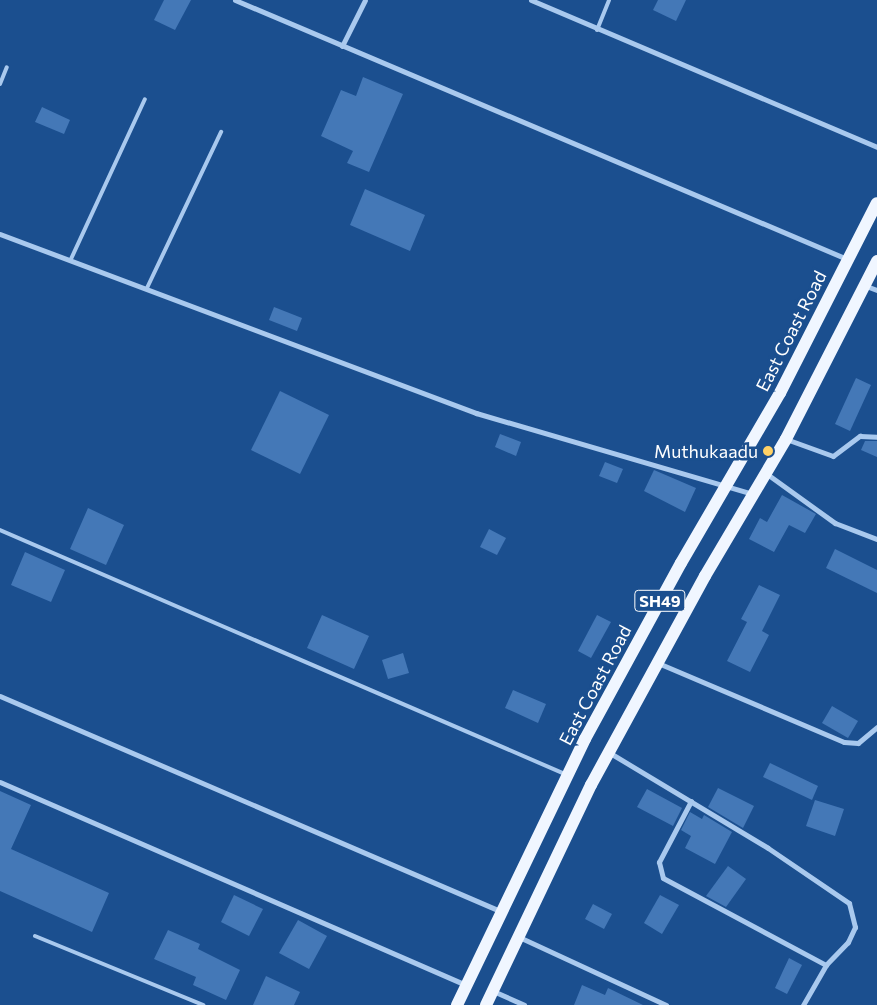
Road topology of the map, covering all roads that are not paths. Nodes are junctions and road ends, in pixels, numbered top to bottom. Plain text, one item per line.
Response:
1 (235, 0) edge
2 (365, 0) edge
3 (531, 0) edge
4 (609, 0) edge
5 (597, 30) junction
6 (342, 46) junction
7 (7, 67) dead end
8 (0, 84) edge
9 (145, 99) dead end
10 (221, 132) dead end
11 (877, 147) edge
12 (877, 203) edge
13 (0, 234) edge
14 (71, 259) junction
15 (847, 259) junction
16 (877, 261) edge
17 (147, 288) junction
18 (871, 288) edge
19 (877, 437) edge
20 (786, 439) junction
21 (767, 474) junction
22 (726, 486) junction
23 (753, 494) junction
24 (0, 530) edge
25 (877, 539) edge
26 (658, 662) junction
27 (0, 696) edge
28 (877, 727) edge
29 (609, 752) junction
30 (567, 775) junction
31 (0, 782) edge
32 (690, 802) junction
33 (500, 911) junction
34 (35, 936) dead end
35 (517, 937) junction
36 (826, 965) junction
37 (466, 985) junction
38 (493, 991) junction
39 (203, 1005) edge
40 (457, 1005) edge
41 (486, 1005) edge
42 (524, 1005) edge
43 (666, 1005) edge
44 (803, 1005) edge

1 - 6 street
2 - 6 street
3 - 5 street
4 - 5 lane
5 - 11 street
6 - 15 street
7 - 8 lane
9 - 14 lane
10 - 17 lane
12 - 15 main road, East Coast Road / SH49
13 - 14 street
14 - 17 street
15 - 22 main road, East Coast Road / SH49
16 - 18 main road, SH49
17 - 22 street
18 - 20 main road, SH49
19 - 20 street
20 - 21 main road, SH49
21 - 23 main road, SH49
21 - 25 street
22 - 23 street
22 - 30 main road, East Coast Road / SH49
23 - 26 main road, SH49
24 - 30 lane
26 - 28 street
26 - 29 main road, SH49
27 - 33 street
29 - 32 street
29 - 35 main road, SH49
30 - 33 main road, East Coast Road / SH49
31 - 37 street
32 - 36 street
32 - 36 street
33 - 37 main road, East Coast Road / SH49
34 - 39 lane
35 - 38 main road, SH49
35 - 43 street
36 - 44 street
37 - 40 main road, East Coast Road / SH49
38 - 41 main road, SH49
38 - 42 street

